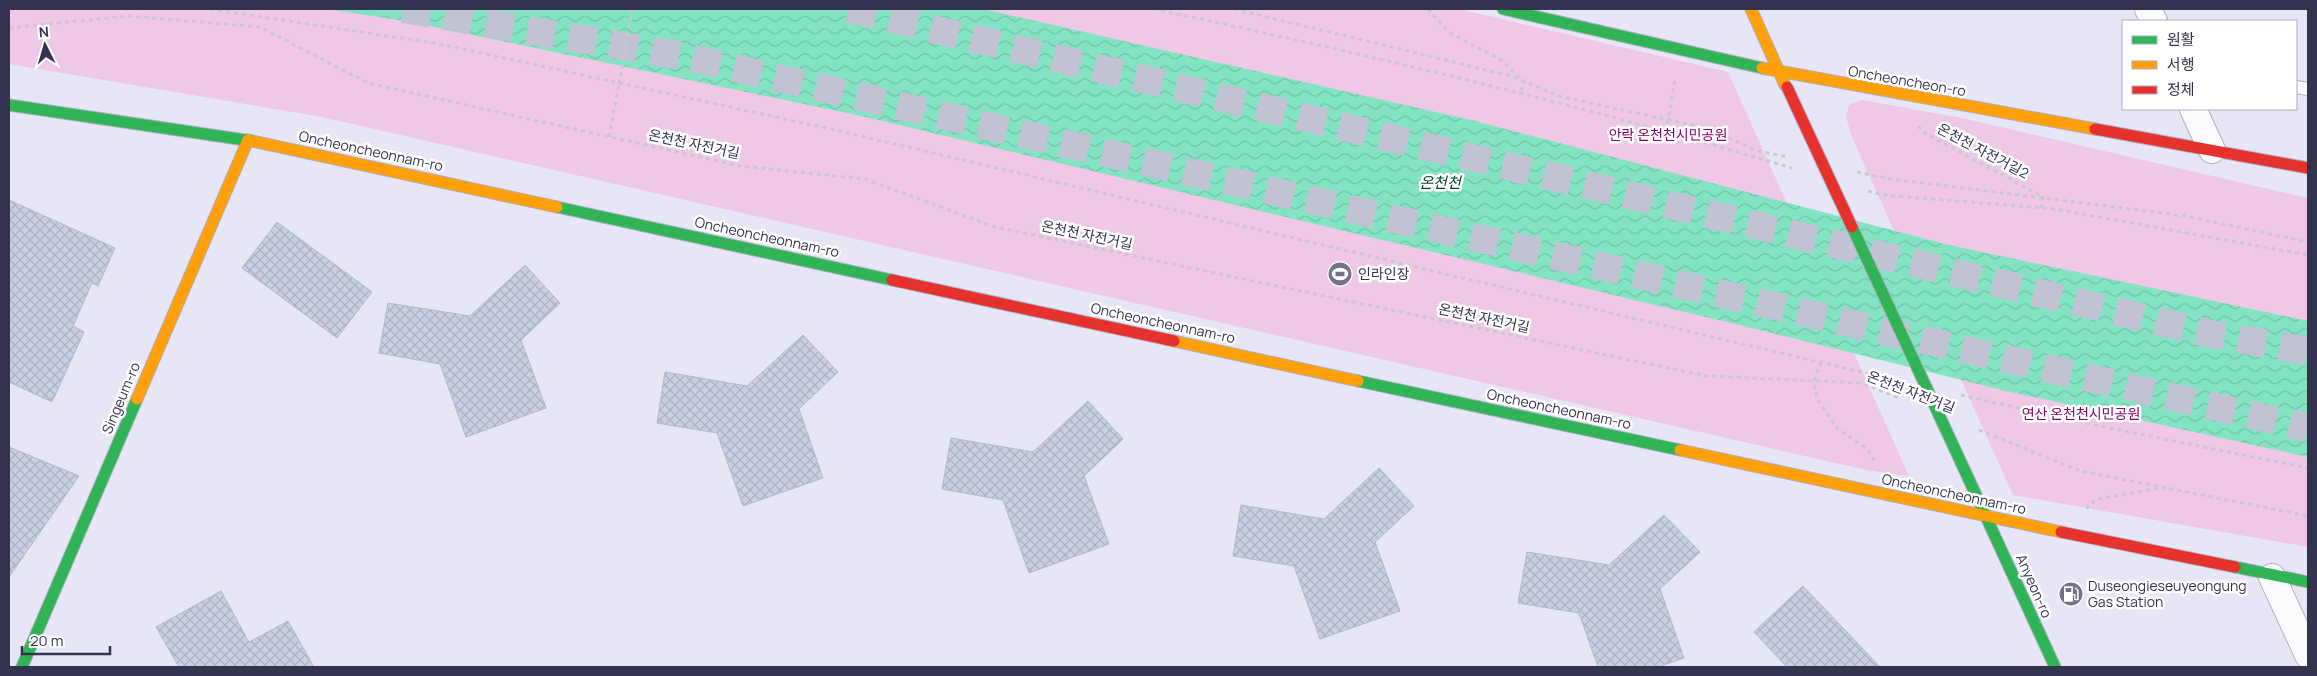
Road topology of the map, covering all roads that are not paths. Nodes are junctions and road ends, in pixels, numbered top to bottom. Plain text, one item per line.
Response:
1 (1502, 9) edge
2 (1751, 9) edge
3 (1779, 72) junction
4 (9, 105) edge
5 (2193, 110) edge
6 (248, 140) junction
7 (2212, 150) junction
8 (2308, 168) edge
9 (1987, 517) junction
10 (2272, 577) junction
11 (2308, 582) edge
12 (2308, 655) edge
13 (22, 667) edge
14 (2055, 667) edge

1 - 3 street, Oncheoncheon-ro
2 - 3 street
3 - 7 street, Oncheoncheon-ro
3 - 9 street, Anyeon-ro, bridge
4 - 6 street, Oncheoncheonnam-ro
5 - 7 street
6 - 9 street, Oncheoncheonnam-ro
6 - 13 street, Singeum-ro
7 - 8 street, Oncheoncheon-ro
9 - 10 street, Oncheoncheonnam-ro
9 - 14 street, Anyeon-ro
10 - 11 street, Oncheoncheonnam-ro
10 - 12 street

